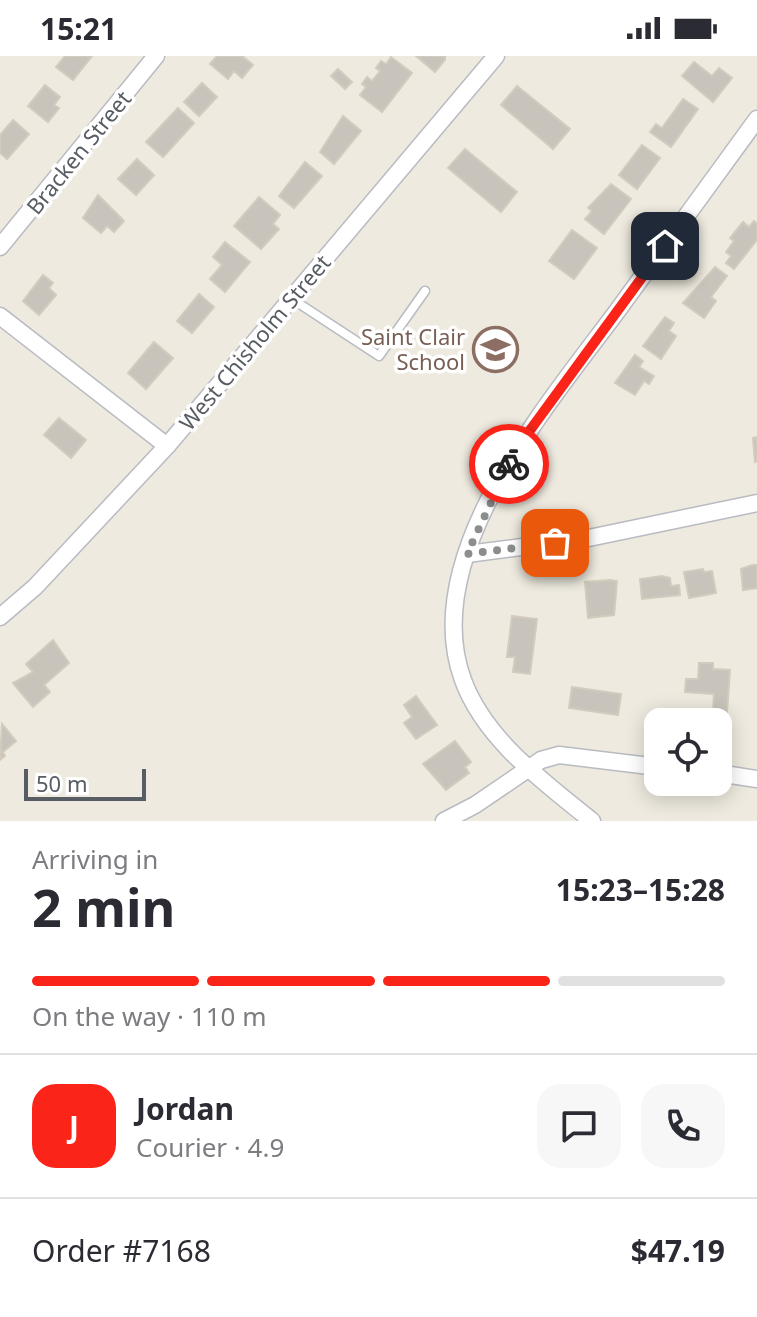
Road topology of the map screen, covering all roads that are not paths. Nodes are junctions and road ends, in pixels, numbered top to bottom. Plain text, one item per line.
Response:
1 (156, 56) edge
2 (496, 56) edge
3 (757, 119) edge
4 (0, 247) edge
5 (425, 291) dead end
6 (291, 298) junction
7 (0, 316) edge
8 (167, 446) junction
9 (757, 503) edge
10 (467, 554) junction
11 (0, 617) edge
12 (644, 765) edge
13 (527, 768) junction
14 (732, 775) edge
15 (757, 779) edge
16 (444, 821) edge
17 (592, 821) edge

1 - 4 street, Bracken Street
2 - 6 street, West Chisholm Street
3 - 10 street
5 - 6 lane
6 - 8 street, West Chisholm Street
7 - 8 street
8 - 11 street, West Chisholm Street
9 - 10 street
10 - 13 street
12 - 13 street
13 - 16 street
13 - 17 street
14 - 15 street

